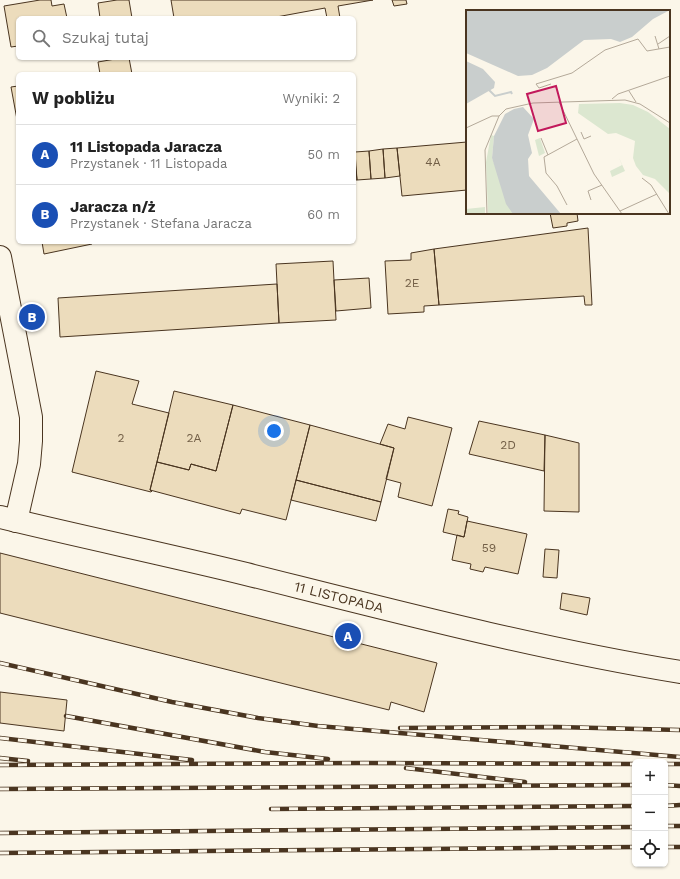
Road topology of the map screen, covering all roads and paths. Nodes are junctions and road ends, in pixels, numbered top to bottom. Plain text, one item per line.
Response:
1 (0, 257) edge
2 (8, 519) edge
3 (680, 672) edge

1 - 2 main road
2 - 3 main road, 11 LISTOPADA

